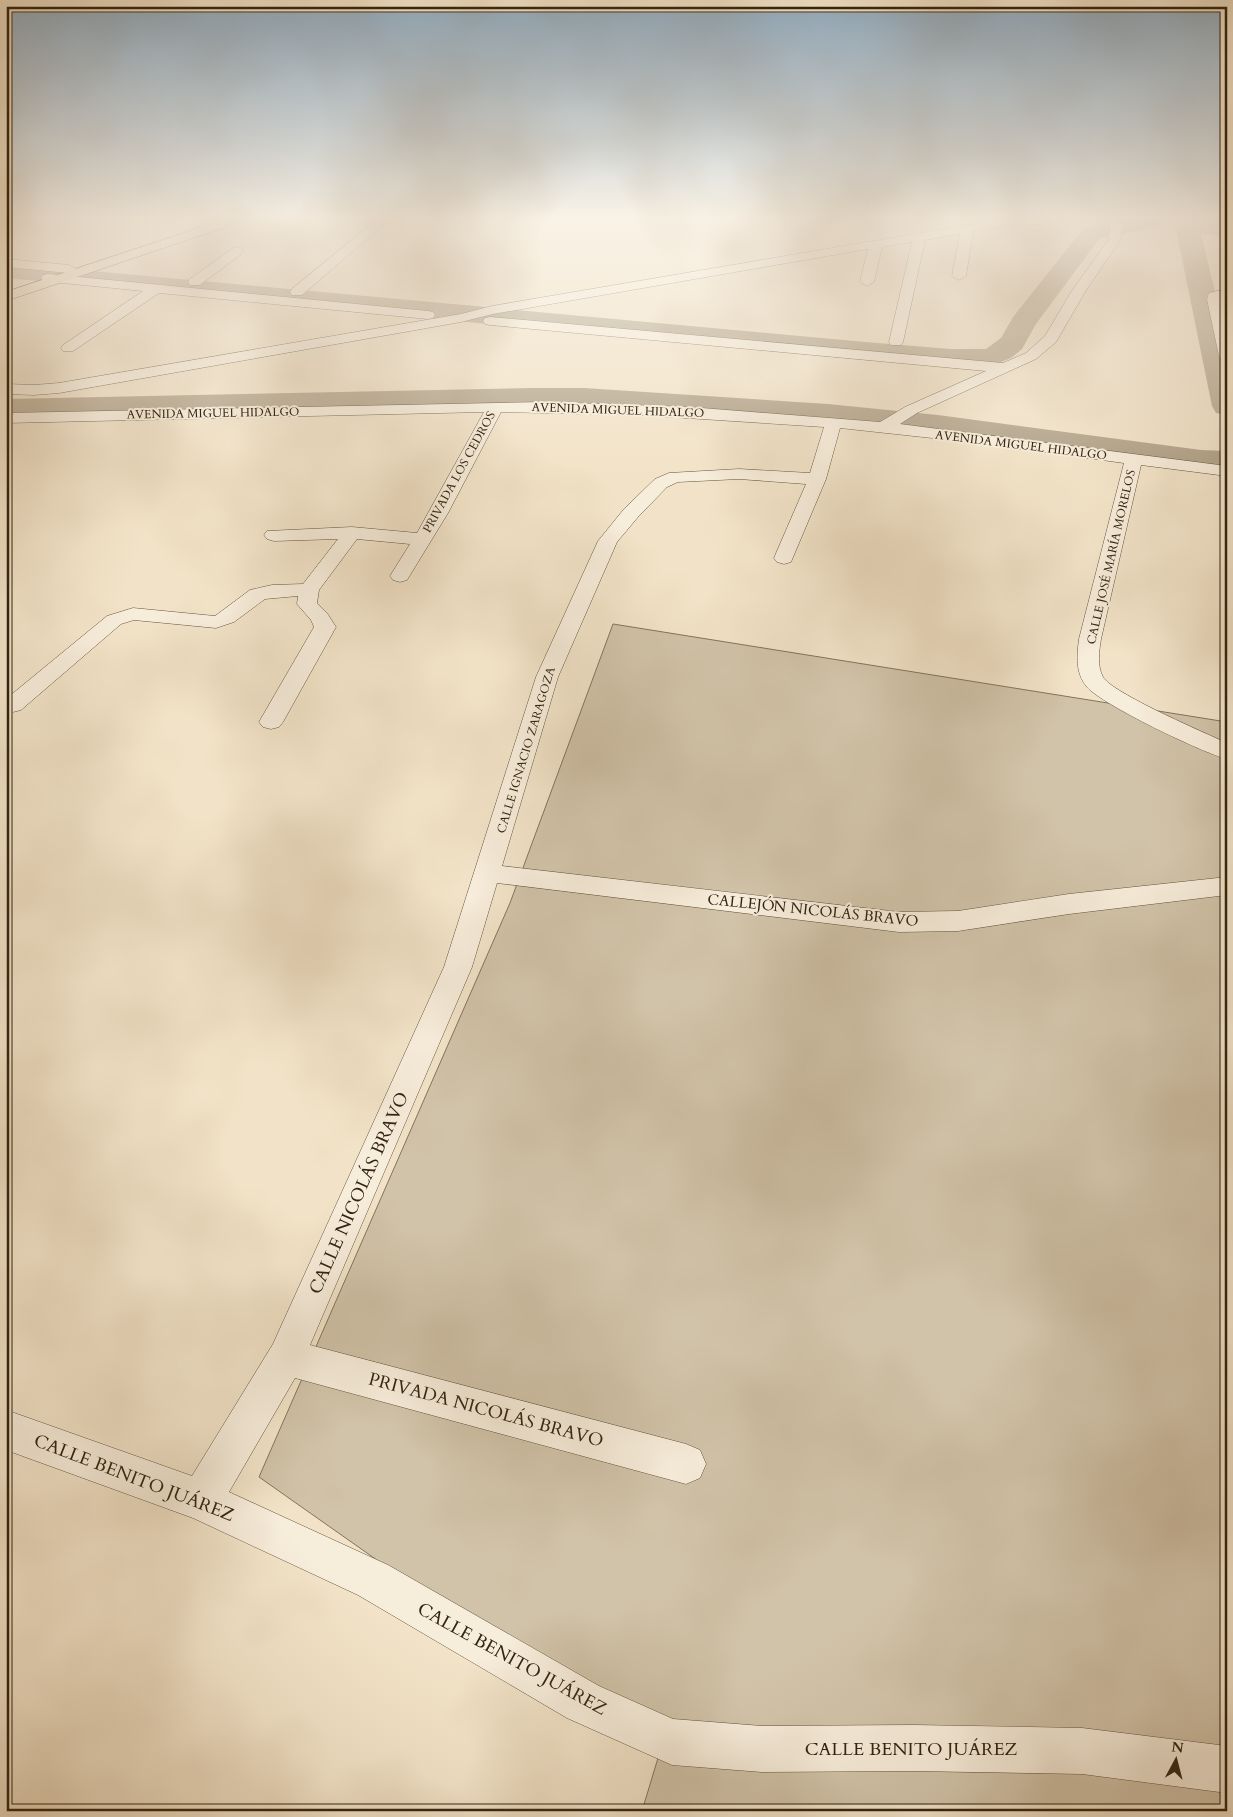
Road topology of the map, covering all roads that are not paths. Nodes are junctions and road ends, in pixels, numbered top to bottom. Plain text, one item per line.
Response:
1 (132, 305) edge
2 (352, 305) edge
3 (524, 305) edge
4 (904, 305) edge
5 (1070, 305) edge
6 (1215, 305) edge
7 (459, 314) junction
8 (896, 342) dead end
9 (68, 348) dead end
10 (1227, 356) edge
11 (1007, 368) junction
12 (6, 389) edge
13 (495, 406) junction
14 (26, 417) junction
15 (6, 418) edge
16 (833, 423) junction
17 (890, 423) junction
18 (6, 431) edge
19 (1134, 460) junction
20 (1227, 471) edge
21 (817, 479) junction
22 (352, 533) junction
23 (274, 535) dead end
24 (422, 539) junction
25 (784, 558) dead end
26 (400, 576) dead end
27 (309, 590) junction
28 (13, 705) dead end
29 (272, 722) dead end
30 (1227, 752) edge
31 (488, 873) junction
32 (1227, 886) edge
33 (286, 1357) junction
34 (6, 1430) edge
35 (686, 1464) dead end
36 (201, 1500) junction
37 (1227, 1770) edge

1 - 9 street
2 - 7 street
3 - 7 street
4 - 8 street
5 - 11 street
6 - 10 street
7 - 11 street
7 - 12 street
11 - 17 street
13 - 14 street, AVENIDA MIGUEL HIDALGO
13 - 16 street, AVENIDA MIGUEL HIDALGO
13 - 24 street, PRIVADA LOS CEDROS
14 - 15 street, AVENIDA MIGUEL HIDALGO
14 - 18 street
16 - 17 street, AVENIDA MIGUEL HIDALGO
16 - 21 street
17 - 19 street, AVENIDA MIGUEL HIDALGO
19 - 20 street, AVENIDA MIGUEL HIDALGO
19 - 30 street, CALLE JOSÉ MARÍA MORELOS
21 - 25 street
21 - 31 street, CALLE IGNACIO ZARAGOZA
22 - 23 street, PRIVADA LOS CEDROS
22 - 24 street, PRIVADA LOS CEDROS
22 - 27 street
24 - 26 street
27 - 28 street
27 - 29 street
31 - 32 street, CALLEJÓN NICOLÁS BRAVO
31 - 33 street, CALLE NICOLÁS BRAVO
33 - 35 street, PRIVADA NICOLÁS BRAVO
33 - 36 street, CALLE NICOLÁS BRAVO
34 - 36 street, CALLE BENITO JUÁREZ
36 - 37 street, CALLE BENITO JUÁREZ

